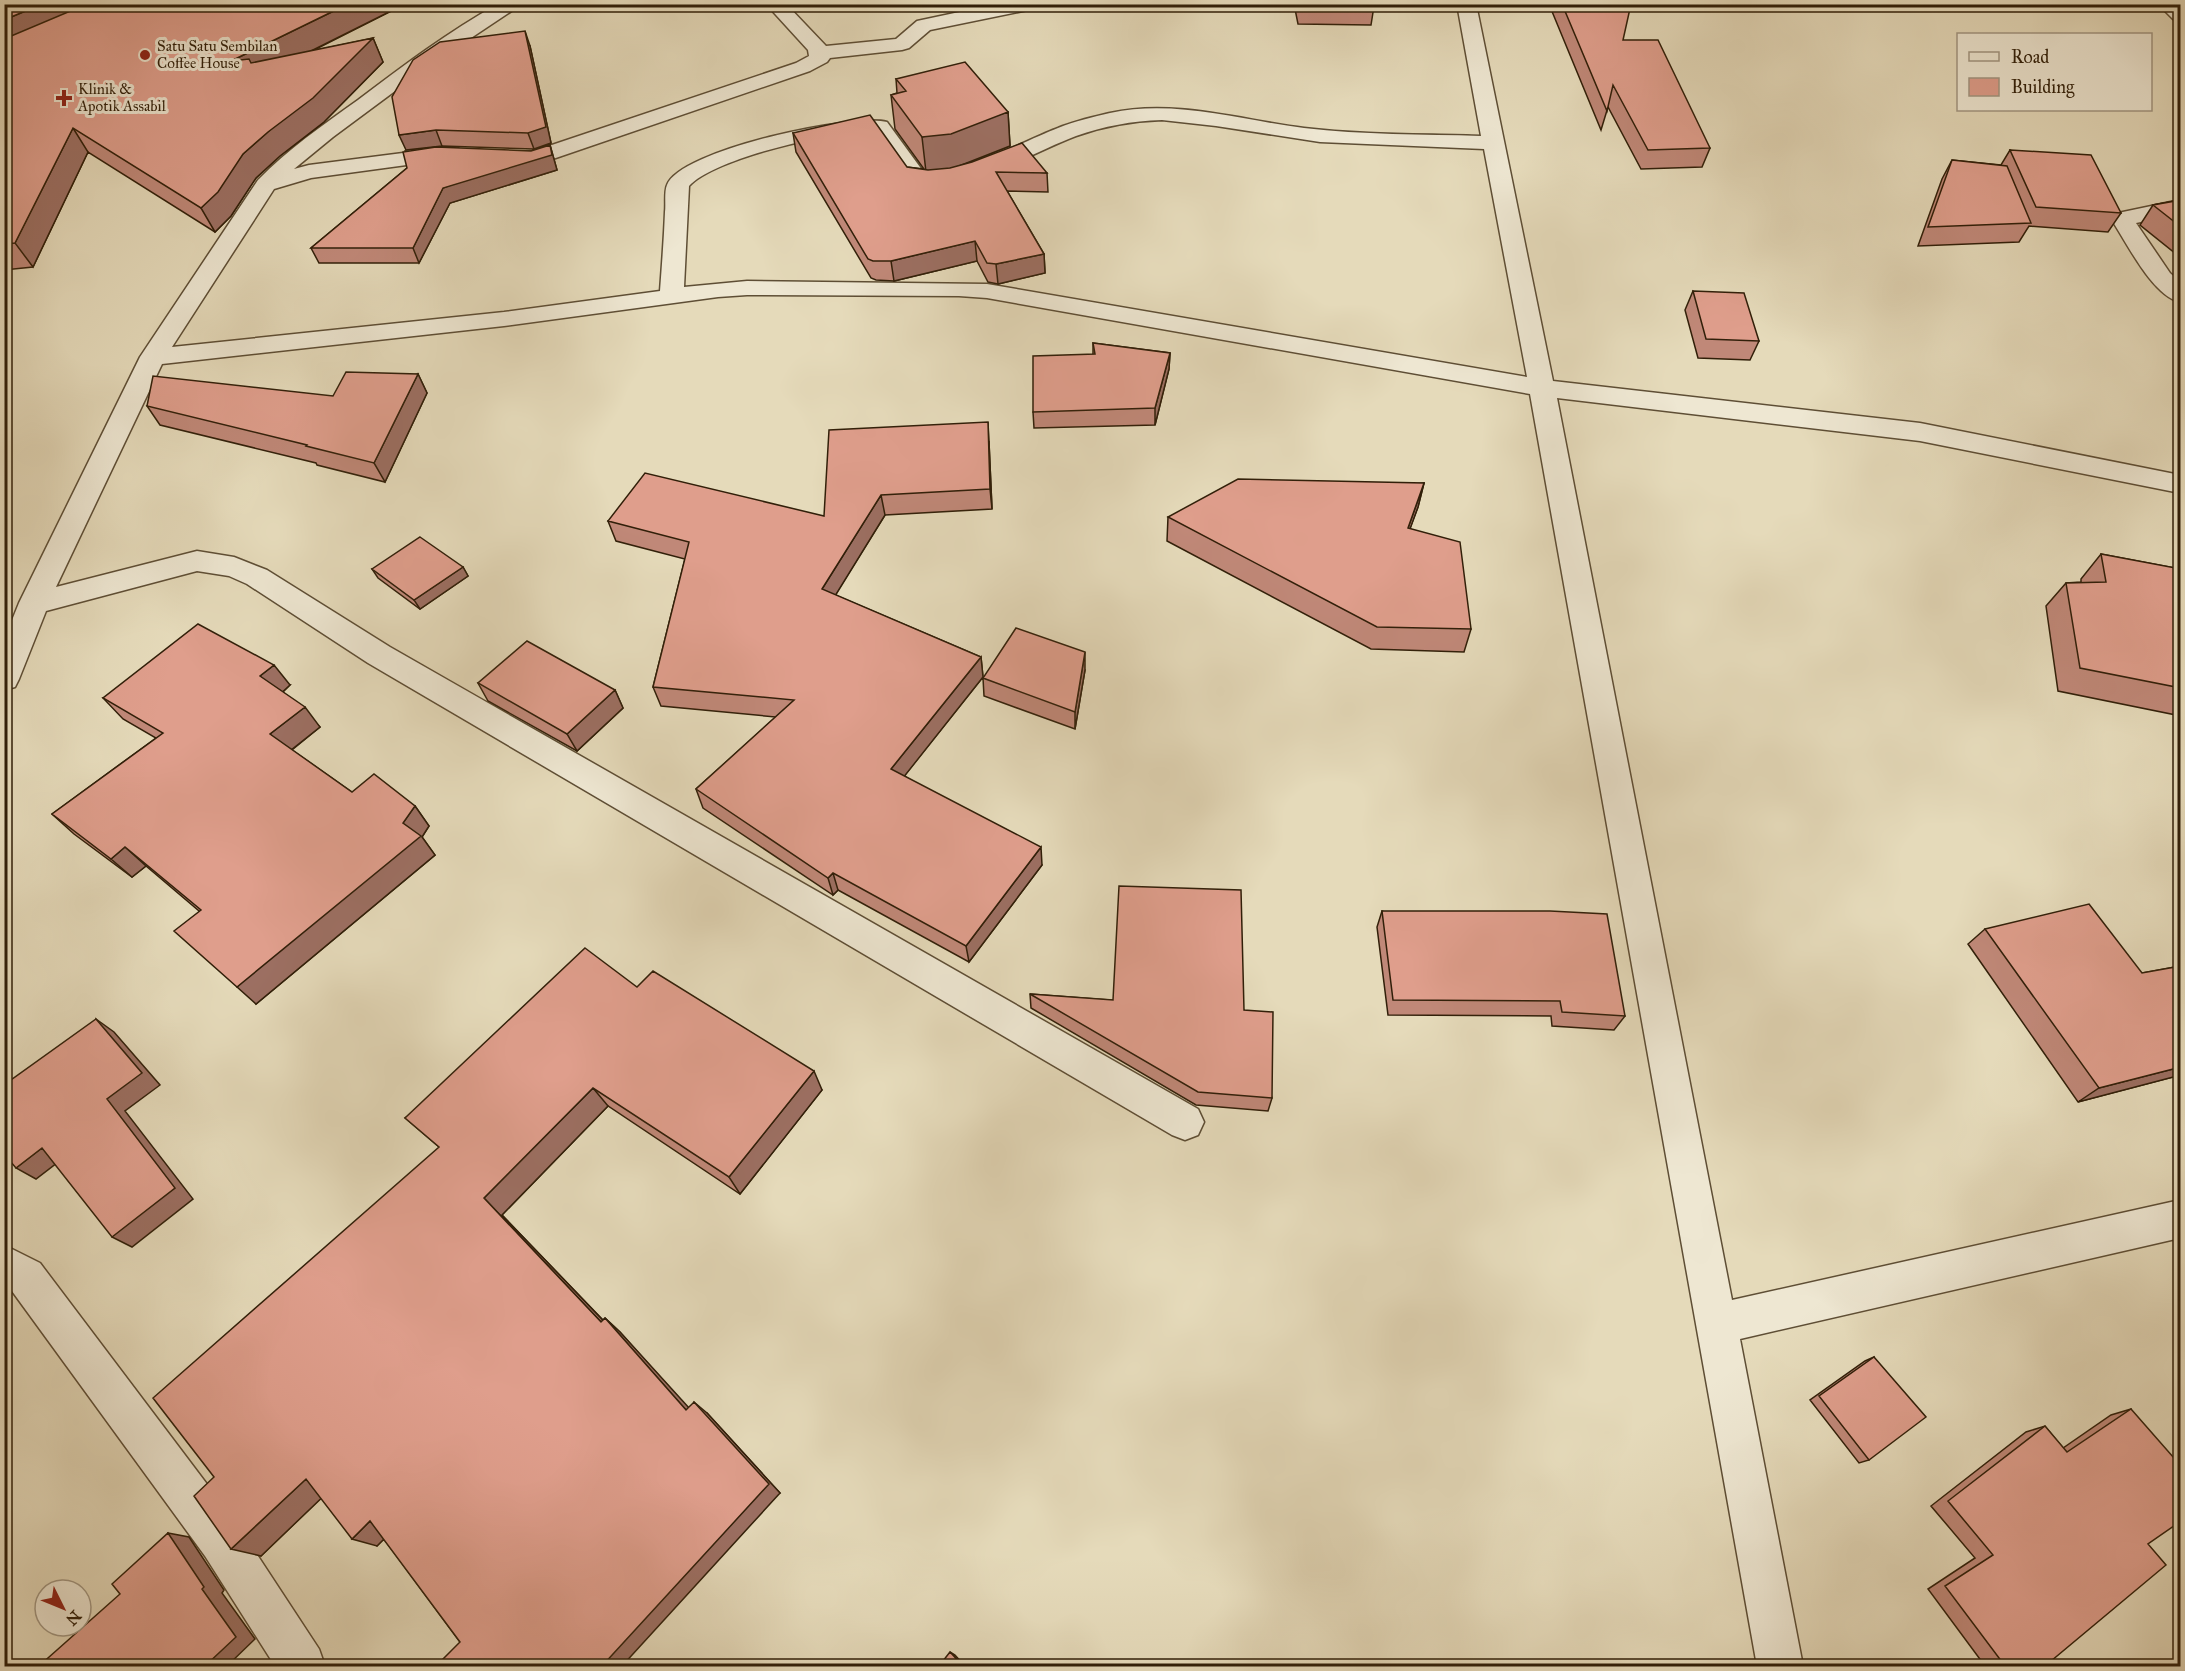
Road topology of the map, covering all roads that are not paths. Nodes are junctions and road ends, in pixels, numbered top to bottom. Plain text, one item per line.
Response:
1 (513, 4) edge
2 (775, 4) edge
3 (1028, 4) edge
4 (1466, 4) edge
5 (2167, 4) edge
6 (2181, 15) edge
7 (820, 53) junction
8 (1493, 143) junction
9 (468, 154) edge
10 (491, 157) edge
11 (266, 184) junction
12 (2181, 207) edge
13 (2181, 295) edge
14 (672, 297) junction
15 (153, 357) junction
16 (1542, 388) junction
17 (2181, 484) edge
18 (34, 603) junction
19 (6, 671) edge
20 (1185, 1122) dead end
21 (2181, 1219) edge
22 (4, 1265) edge
23 (1716, 1324) junction
24 (302, 1666) edge
25 (1780, 1666) edge

1 - 11 street
2 - 7 street
3 - 7 street
4 - 8 street
5 - 6 street
7 - 10 street
8 - 14 street
8 - 16 street
9 - 11 street
11 - 15 street
12 - 13 street
14 - 15 street
14 - 16 street
15 - 18 street
16 - 17 street
16 - 23 street
18 - 19 street
18 - 20 street
21 - 23 street
22 - 24 street
23 - 25 street

